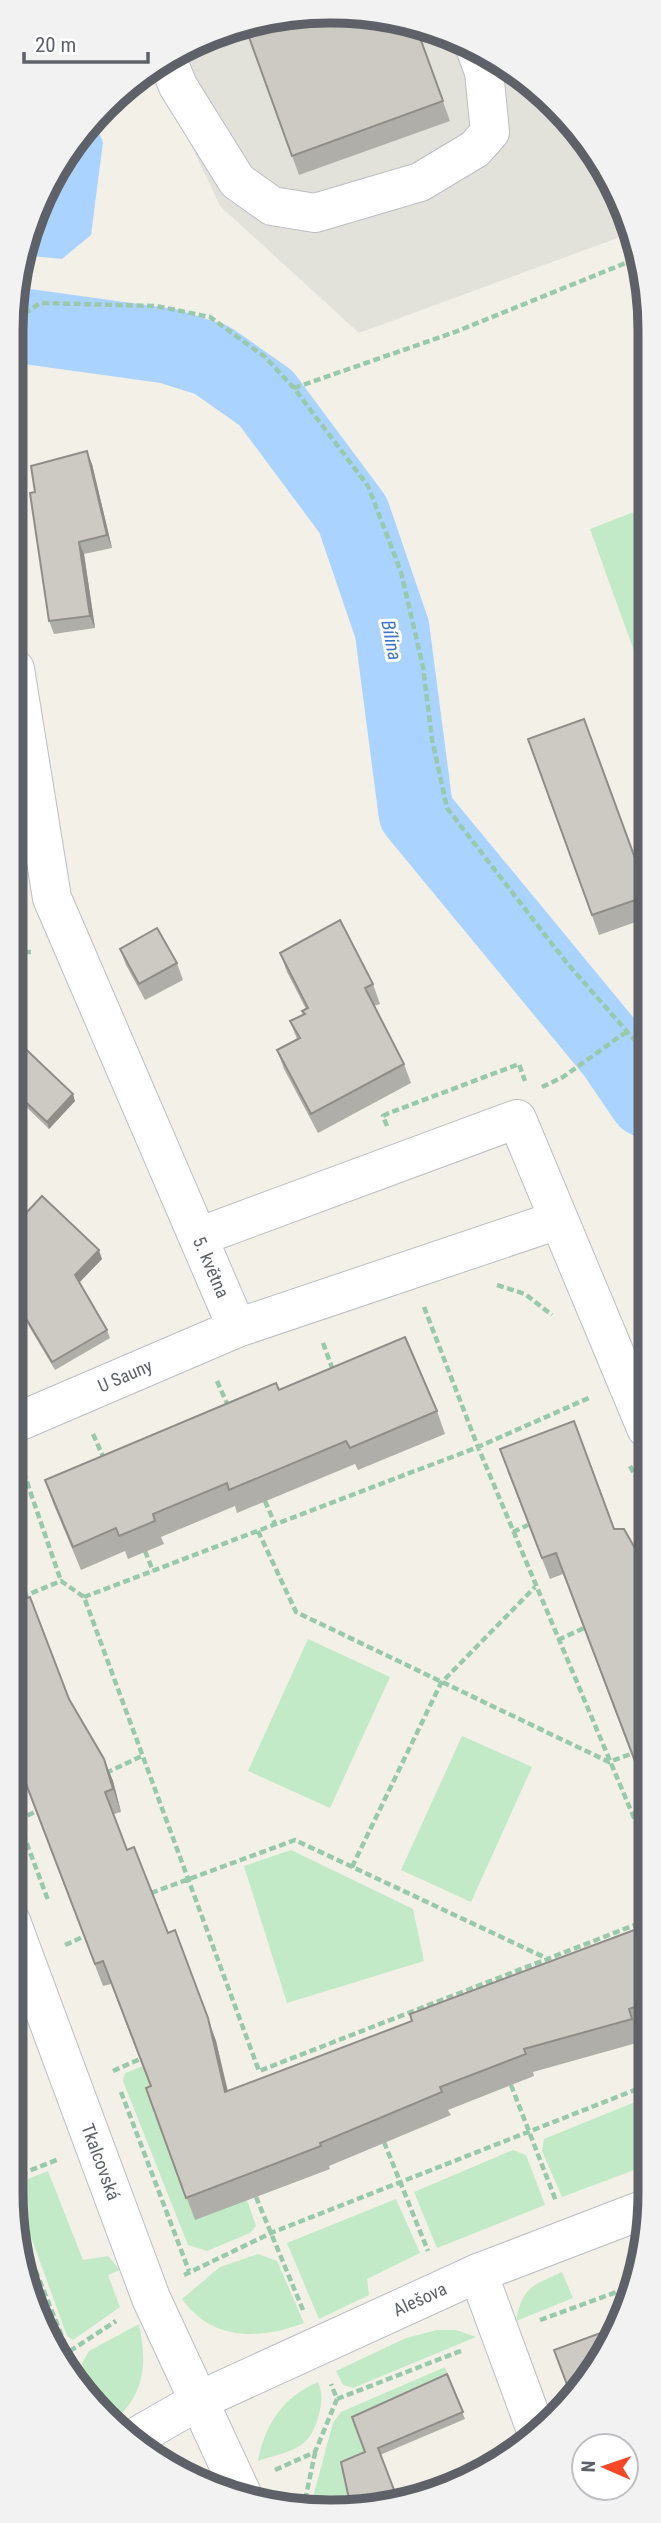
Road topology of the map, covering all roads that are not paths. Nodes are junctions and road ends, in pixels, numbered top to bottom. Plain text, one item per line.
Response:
1 (480, 62) edge
2 (171, 68) edge
3 (23, 719) edge
4 (558, 1220) junction
5 (198, 1237) junction
6 (237, 1328) junction
7 (638, 1409) edge
8 (23, 1434) edge
9 (23, 1953) edge
10 (638, 2212) edge
11 (478, 2273) junction
12 (200, 2400) junction
13 (534, 2424) edge
14 (140, 2435) edge
15 (238, 2486) edge

1 - 2 street
3 - 5 street, 5. května
4 - 5 street
4 - 6 street
4 - 7 street
5 - 6 street, 5. května
6 - 8 street, U Sauny
9 - 12 street, Tkalcovská
10 - 11 street, Alešova
11 - 12 street, Alešova
11 - 13 street
12 - 14 street, Alešova
12 - 15 street, Tkalcovská

